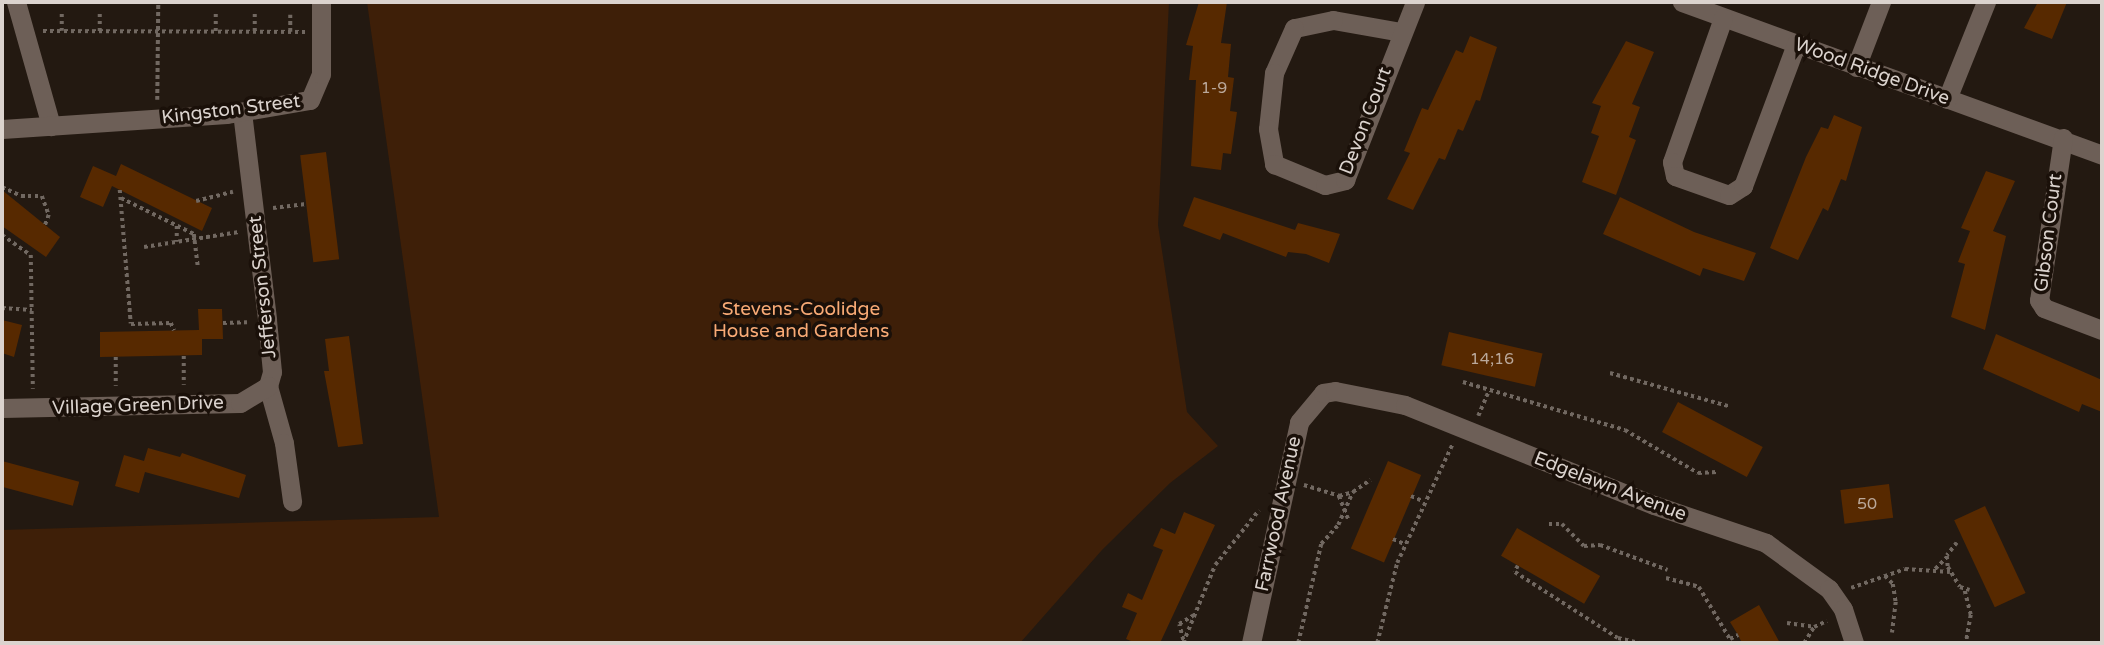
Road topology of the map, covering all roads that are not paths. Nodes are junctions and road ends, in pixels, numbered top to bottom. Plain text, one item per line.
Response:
1 (16, 2) edge
2 (321, 2) edge
3 (1415, 2) edge
4 (1682, 2) edge
5 (1881, 2) edge
6 (1986, 2) edge
7 (1723, 18) junction
8 (1401, 32) junction
9 (1796, 44) junction
10 (1856, 67) junction
11 (1947, 99) junction
12 (242, 112) junction
13 (51, 126) junction
14 (2, 129) edge
15 (2063, 138) junction
16 (2102, 155) edge
17 (2102, 330) edge
18 (268, 386) junction
19 (1323, 393) joint
20 (2, 408) edge
21 (292, 501) dead end
22 (1251, 643) edge
23 (1854, 643) edge

1 - 13 street
2 - 12 street, Kingston Street
3 - 8 street, Devon Court
4 - 7 street, Wood Ridge Drive
5 - 10 street
6 - 11 street
7 - 9 street, Wood Ridge Drive
7 - 9 street
8 - 8 street, Devon Court
9 - 10 street, Wood Ridge Drive
10 - 11 street, Wood Ridge Drive
11 - 15 street, Wood Ridge Drive
12 - 13 street, Kingston Street
12 - 18 street, Jefferson Street
13 - 14 street, Kingston Street
15 - 16 street
15 - 17 street, Gibson Court
18 - 20 street, Village Green Drive
18 - 21 street, Jefferson Street
19 - 22 street, Farrwood Avenue
19 - 23 street, Edgelawn Avenue

